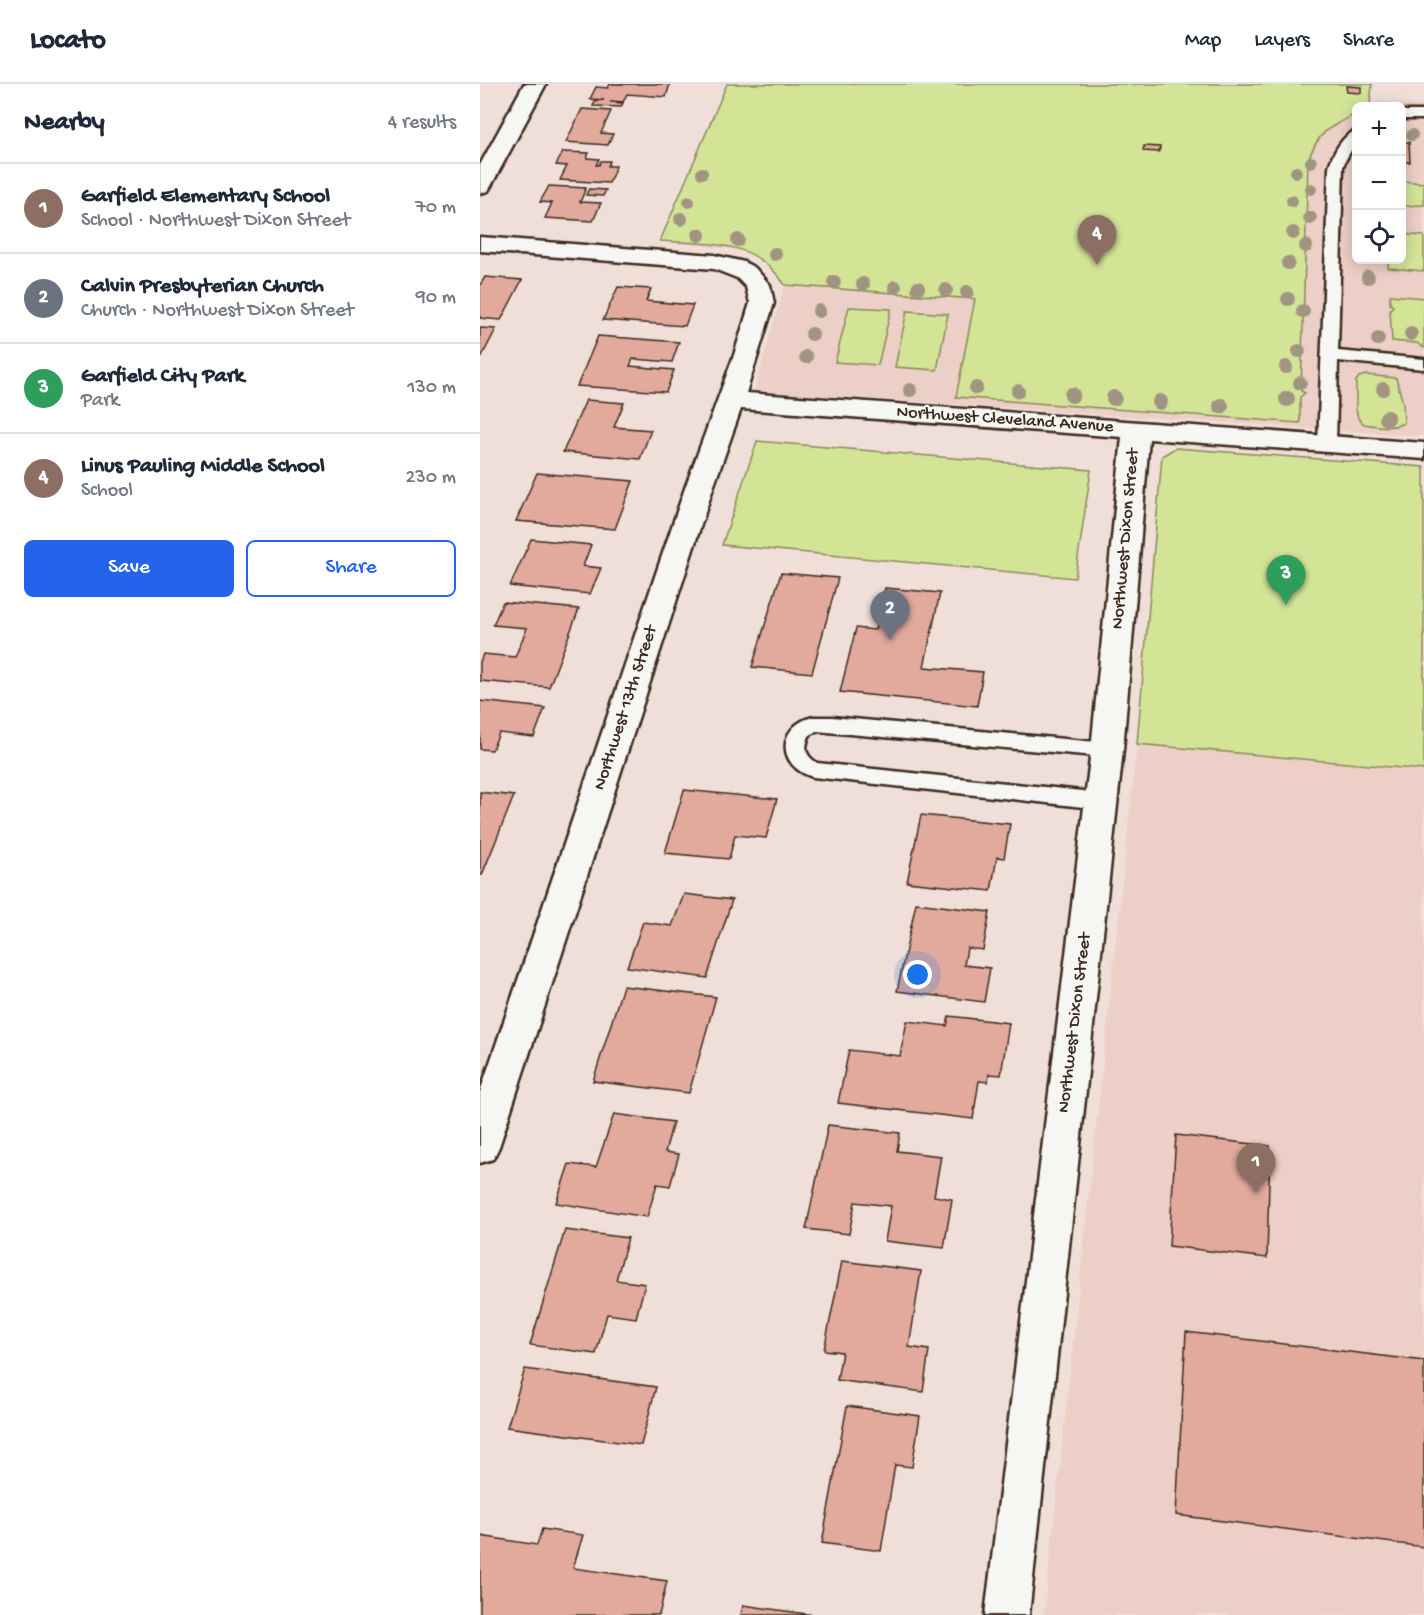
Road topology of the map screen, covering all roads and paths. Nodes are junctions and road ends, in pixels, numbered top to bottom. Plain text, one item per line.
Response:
1 (535, 84) edge
2 (1406, 115) edge
3 (1424, 115) edge
4 (1352, 140) edge
5 (480, 186) edge
6 (480, 244) edge
7 (1330, 355) junction
8 (1424, 364) edge
9 (730, 400) junction
10 (1136, 430) junction
11 (1327, 444) junction
12 (1424, 451) edge
13 (1107, 750) junction
14 (1101, 801) junction
15 (480, 1148) edge
16 (1006, 1615) edge

1 - 5 street
2 - 3 lane
4 - 7 lane
6 - 9 street, Northwest 13th Street
7 - 8 lane
7 - 11 lane
9 - 10 street, Northwest Cleveland Avenue
9 - 15 street, Northwest 13th Street
10 - 11 street, Northwest Cleveland Avenue
10 - 13 street, Northwest Dixon Street
11 - 12 street, Northwest Cleveland Avenue
13 - 14 street, Northwest Dixon Street
13 - 14 lane
14 - 16 street, Northwest Dixon Street

